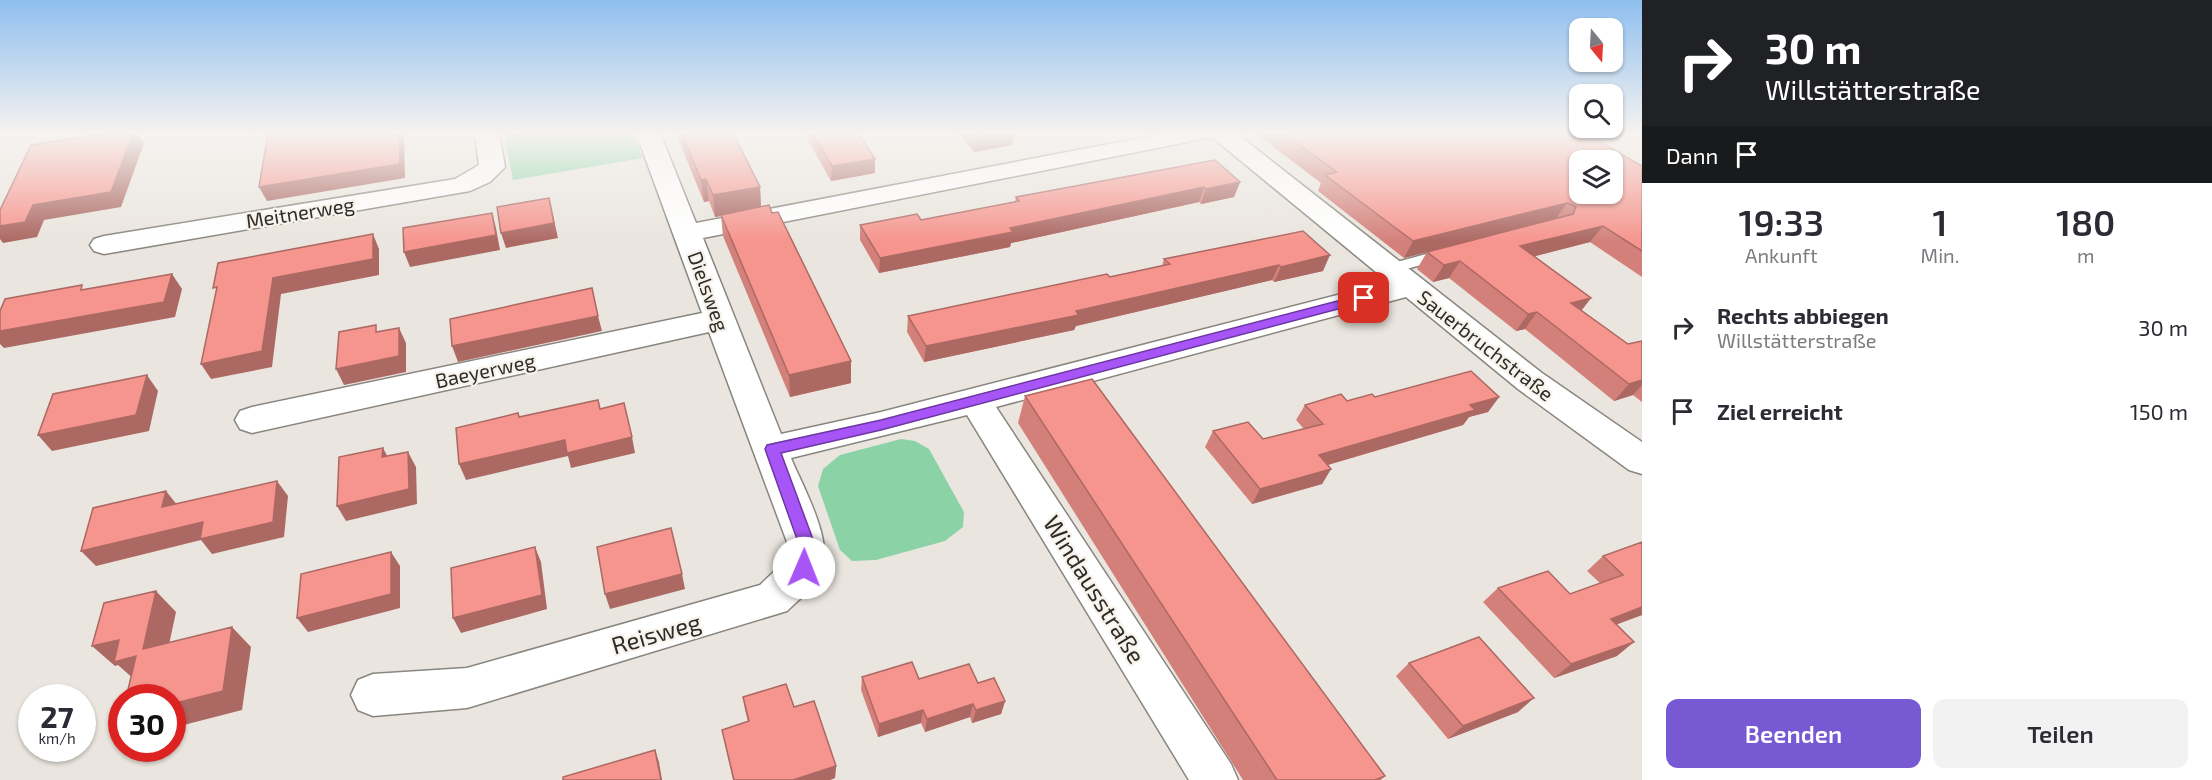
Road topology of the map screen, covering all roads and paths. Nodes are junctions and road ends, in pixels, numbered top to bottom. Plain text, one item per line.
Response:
1 (489, 169) edge
2 (663, 169) edge
3 (1016, 169) edge
4 (1266, 169) edge
5 (688, 233) junction
6 (104, 245) dead end
7 (1455, 252) edge
8 (1399, 277) junction
9 (718, 320) junction
10 (974, 399) junction
11 (252, 420) dead end
12 (772, 449) junction
13 (1642, 460) edge
14 (372, 695) dead end
15 (1215, 780) edge

1 - 6 street, Meitnerweg
2 - 5 street, Dielsweg
3 - 5 street
4 - 8 street, Sauerbruchstraße
5 - 9 street, Dielsweg
7 - 8 lane
8 - 10 street
8 - 13 street, Sauerbruchstraße
9 - 11 street, Baeyerweg
9 - 12 street, Dielsweg
10 - 12 street
10 - 15 street, Windausstraße
12 - 14 street, Reisweg

